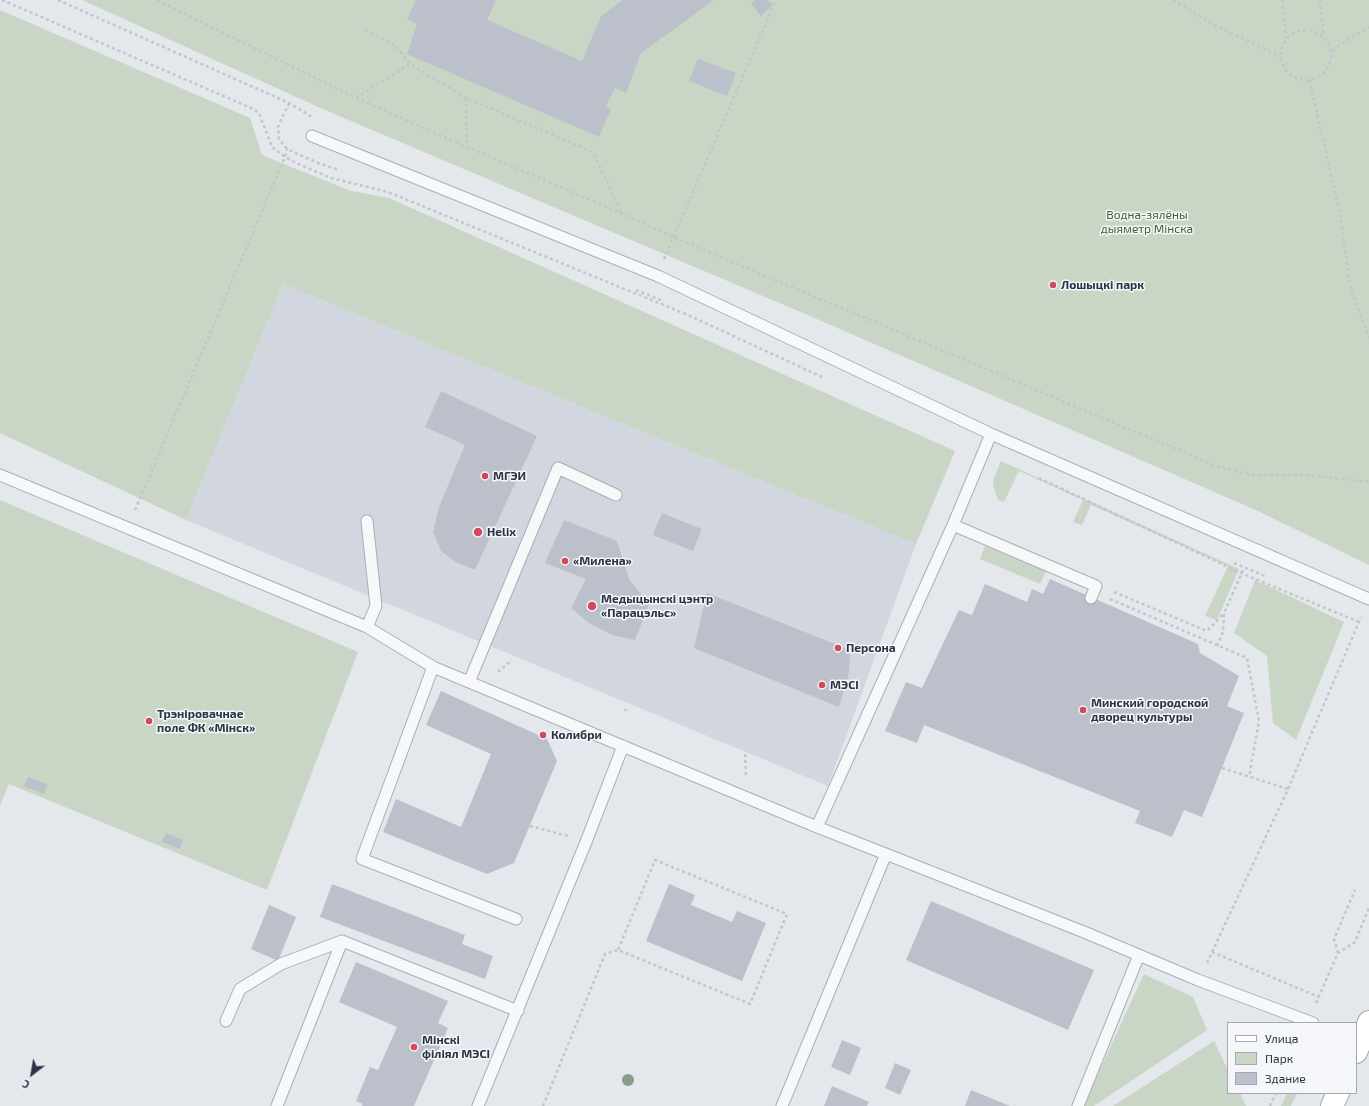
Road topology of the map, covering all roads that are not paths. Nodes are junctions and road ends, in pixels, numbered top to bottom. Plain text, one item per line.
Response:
1 (312, 136) dead end
2 (991, 434) junction
3 (0, 475) edge
4 (616, 495) dead end
5 (368, 521) dead end
6 (953, 524) junction
7 (1091, 598) dead end
8 (1369, 599) edge
9 (367, 627) junction
10 (433, 666) junction
11 (469, 682) junction
12 (623, 746) junction
13 (817, 826) junction
14 (886, 854) junction
15 (516, 920) dead end
16 (342, 941) junction
17 (1139, 956) junction
18 (518, 1011) junction
19 (226, 1021) dead end
20 (1311, 1022) edge
21 (1338, 1094) edge
22 (277, 1106) edge
23 (478, 1106) edge
24 (782, 1106) edge
25 (1078, 1106) edge
26 (1332, 1106) edge

1 - 2 lane
2 - 6 lane
2 - 8 lane
3 - 9 lane
4 - 11 lane
5 - 9 lane
6 - 7 lane
6 - 13 lane
9 - 10 lane
10 - 11 lane
10 - 15 lane
11 - 12 lane
12 - 13 lane
12 - 18 lane
13 - 14 lane
14 - 17 lane
14 - 24 lane
16 - 18 lane
16 - 19 lane
16 - 22 lane
17 - 20 lane
17 - 25 lane
18 - 23 lane
21 - 26 main road

